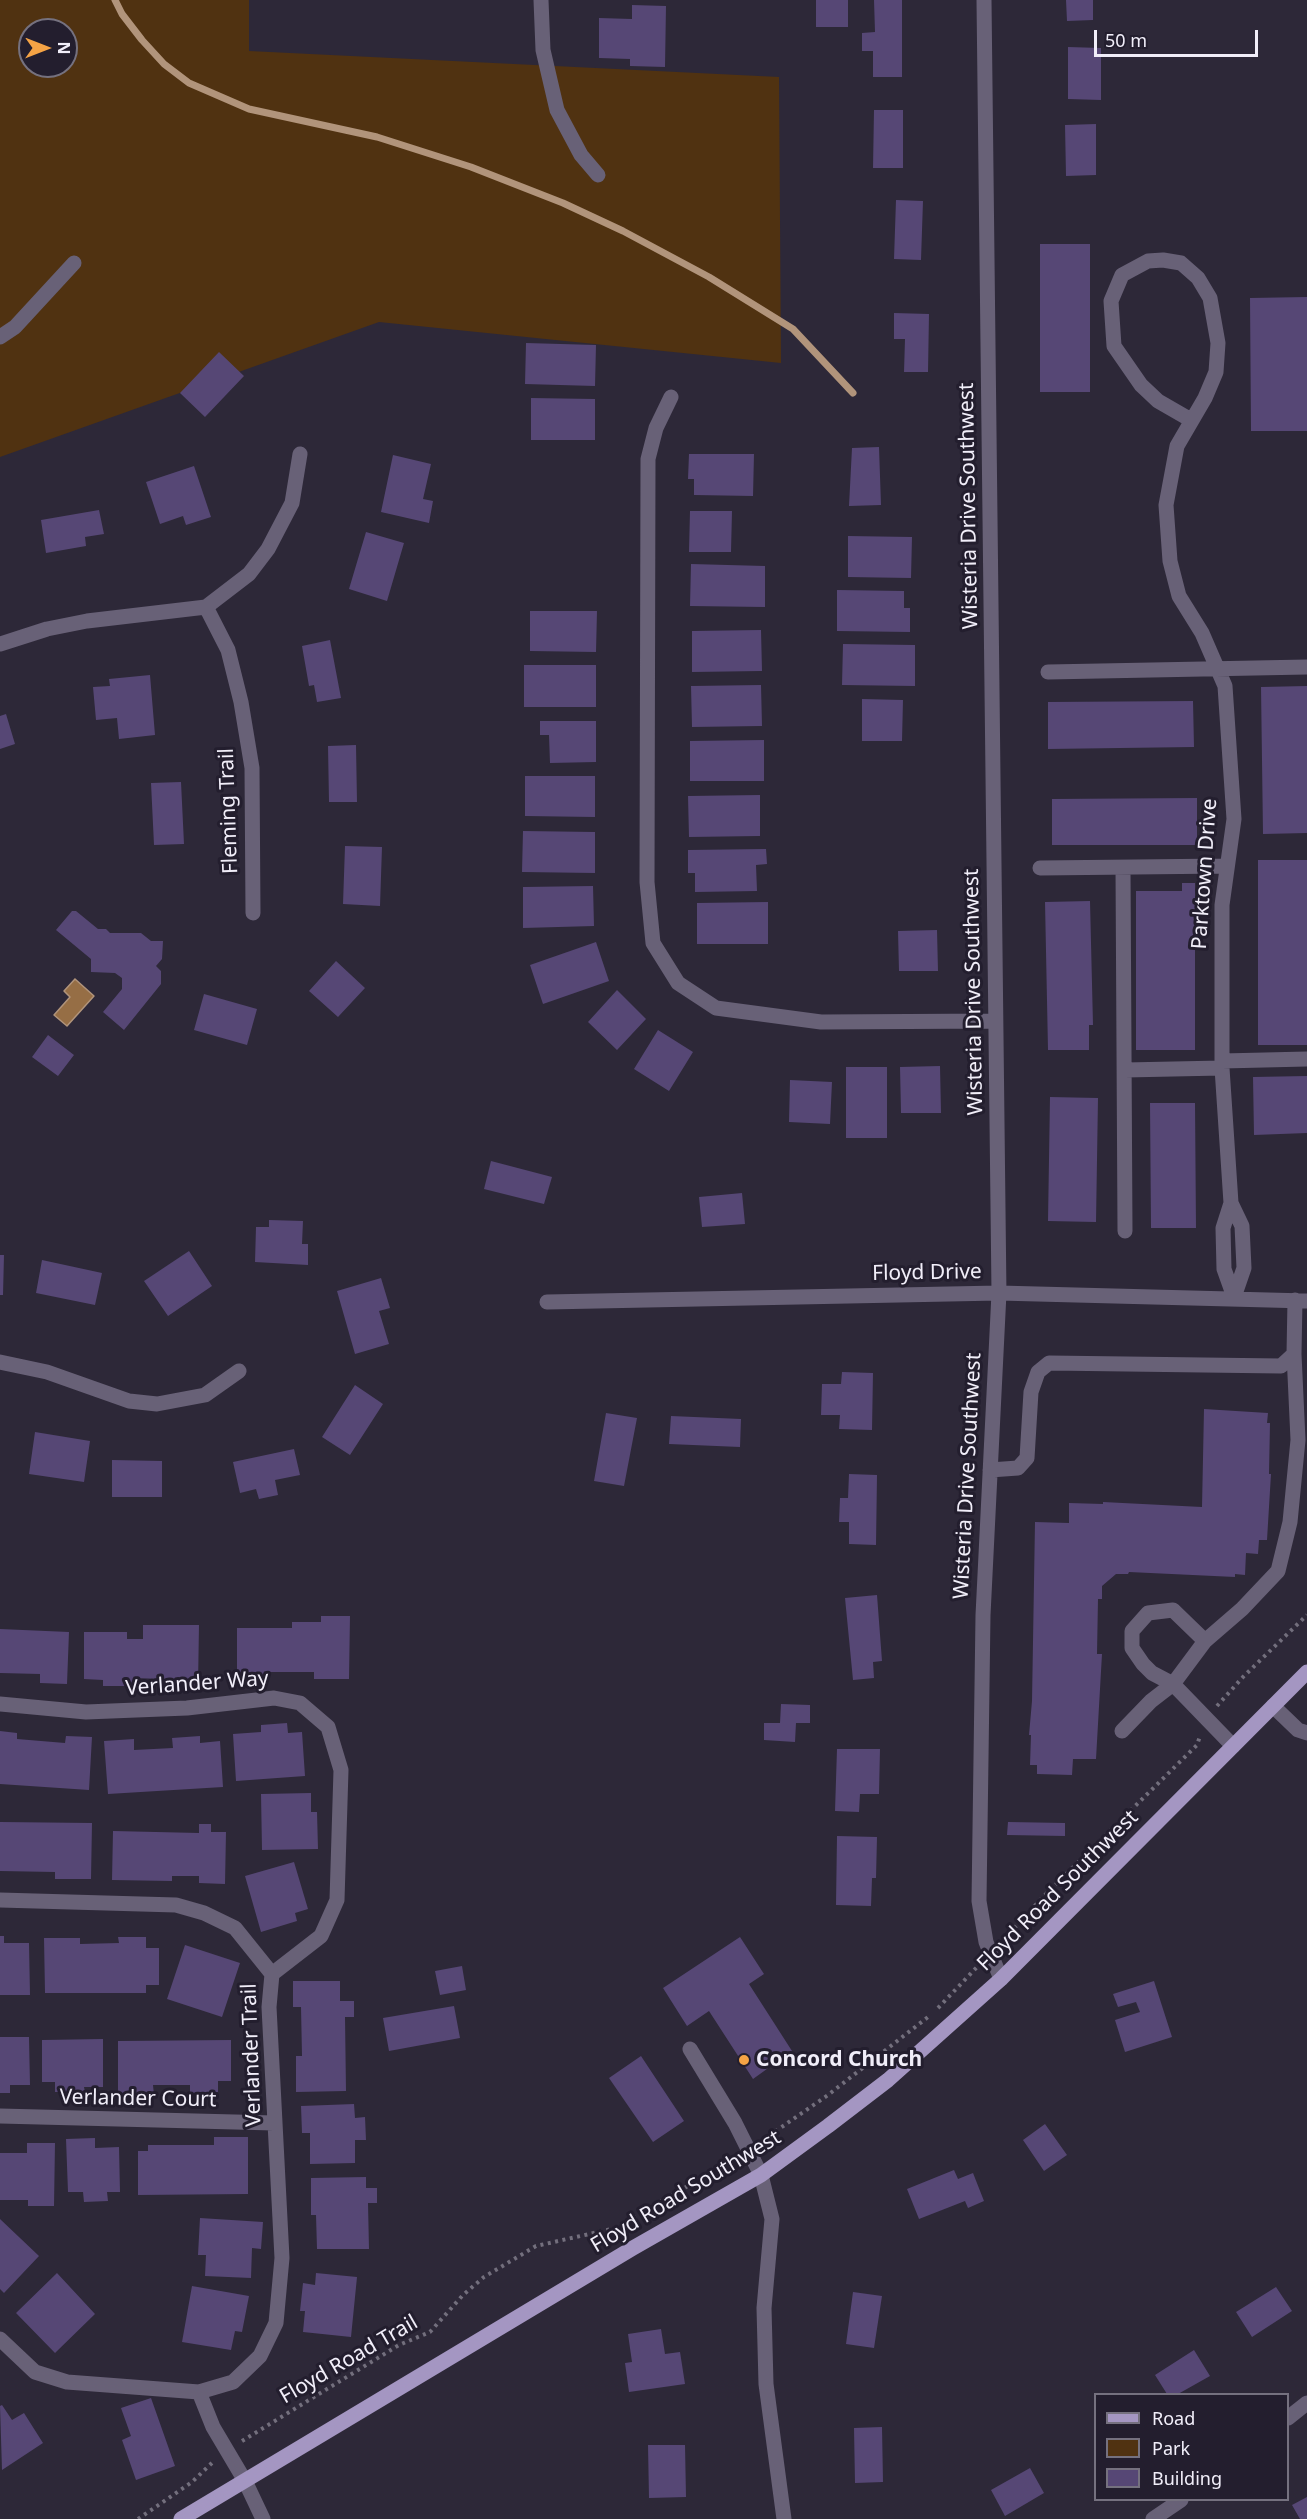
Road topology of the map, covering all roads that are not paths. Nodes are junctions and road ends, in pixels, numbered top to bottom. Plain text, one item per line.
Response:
1 (541, 0) edge
2 (984, 0) edge
3 (598, 175) dead end
4 (74, 263) dead end
5 (0, 337) edge
6 (671, 397) dead end
7 (1191, 420) junction
8 (300, 453) dead end
9 (206, 607) junction
10 (0, 644) edge
11 (1307, 667) edge
12 (1218, 668) junction
13 (1048, 672) dead end
14 (1227, 866) junction
15 (1040, 868) dead end
16 (1123, 868) junction
17 (253, 913) dead end
18 (995, 1021) junction
19 (1307, 1059) edge
20 (1222, 1064) junction
21 (1125, 1070) junction
22 (1125, 1231) dead end
23 (999, 1293) junction
24 (1234, 1297) junction
25 (1301, 1300) edge
26 (547, 1302) dead end
27 (1294, 1354) junction
28 (0, 1362) edge
29 (238, 1371) dead end
30 (990, 1470) junction
31 (1204, 1641) junction
32 (1307, 1672) edge
33 (1173, 1684) junction
34 (0, 1704) edge
35 (1273, 1706) junction
36 (1122, 1731) dead end
37 (1307, 1733) edge
38 (1233, 1746) junction
39 (0, 1900) edge
40 (272, 1974) junction
41 (1001, 1979) junction
42 (690, 2049) dead end
43 (0, 2116) edge
44 (274, 2123) junction
45 (761, 2175) junction
46 (0, 2339) edge
47 (199, 2392) junction
48 (1307, 2403) edge
49 (1289, 2416) edge
50 (245, 2481) junction
51 (1178, 2501) edge
52 (181, 2519) edge
53 (263, 2519) edge
54 (784, 2519) edge
55 (1153, 2519) edge

1 - 3 street
2 - 18 street, Wisteria Drive Southwest
4 - 5 street
6 - 18 street
7 - 7 street, Parktown Drive
7 - 12 street, Parktown Drive
8 - 9 street
9 - 10 street
9 - 17 street, Fleming Trail
11 - 12 street
12 - 13 street
12 - 14 street, Parktown Drive
14 - 16 street
14 - 20 street, Parktown Drive
15 - 16 street
16 - 21 street
18 - 23 street, Wisteria Drive Southwest
19 - 20 street
20 - 21 street
20 - 24 street, Parktown Drive
21 - 22 street
23 - 24 street, Floyd Drive
23 - 26 street, Floyd Drive
23 - 30 street, Wisteria Drive Southwest
24 - 25 street, Floyd Drive
25 - 27 street
27 - 30 street
27 - 31 street
28 - 29 street
30 - 41 street, Wisteria Drive Southwest
31 - 33 street
31 - 33 street
32 - 35 main road, Floyd Road Southwest
33 - 36 street
33 - 38 street
34 - 40 street, Verlander Way
35 - 37 street
35 - 38 main road, Floyd Road Southwest
38 - 41 main road, Floyd Road Southwest
39 - 40 street, Verlander Trail
40 - 44 street, Verlander Trail
41 - 45 main road, Floyd Road Southwest
42 - 45 street
43 - 44 street, Verlander Court
44 - 47 street, Verlander Trail
45 - 50 main road, Floyd Road Southwest
45 - 54 street
46 - 47 street
47 - 50 street
48 - 49 street
50 - 52 main road, Floyd Road Southwest
50 - 53 street
51 - 55 street

